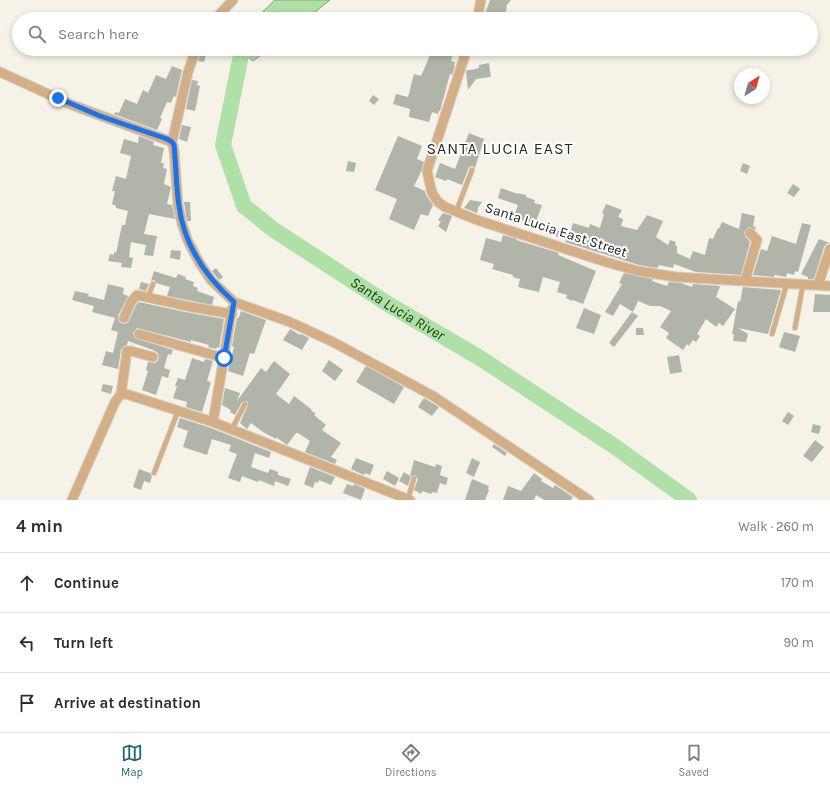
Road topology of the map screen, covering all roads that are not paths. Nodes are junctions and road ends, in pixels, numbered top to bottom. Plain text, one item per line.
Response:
1 (233, 0) edge
2 (482, 0) edge
3 (222, 12) edge
4 (479, 12) edge
5 (194, 56) edge
6 (465, 56) edge
7 (0, 72) edge
8 (172, 142) junction
9 (472, 170) dead end
10 (456, 212) junction
11 (750, 233) dead end
12 (830, 250) edge
13 (745, 281) junction
14 (787, 283) junction
15 (153, 284) dead end
16 (803, 284) junction
17 (818, 285) junction
18 (830, 286) edge
19 (148, 297) junction
20 (234, 302) junction
21 (232, 314) junction
22 (124, 318) dead end
23 (795, 328) dead end
24 (139, 334) dead end
25 (772, 334) dead end
26 (153, 357) dead end
27 (224, 358) junction
28 (121, 394) junction
29 (244, 404) dead end
30 (178, 410) junction
31 (212, 422) junction
32 (232, 430) junction
33 (154, 473) dead end
34 (414, 478) dead end
35 (72, 500) edge
36 (409, 500) edge
37 (590, 500) edge

1 - 3 street
2 - 4 street
5 - 8 street
6 - 10 street, Santa Lucia East Street
7 - 8 street
8 - 20 street
9 - 10 lane
10 - 13 street, Santa Lucia East Street
11 - 13 street
12 - 17 street
13 - 14 street, Santa Lucia East Street
14 - 16 street, Santa Lucia East Street
14 - 25 lane
15 - 19 lane
16 - 17 street, Santa Lucia East Street
16 - 23 lane
17 - 18 street, Santa Lucia East Street
19 - 21 street
19 - 22 street
20 - 21 street
20 - 37 street
21 - 27 street
24 - 27 street
26 - 28 street
27 - 31 street
28 - 30 street
28 - 35 street
29 - 32 lane
30 - 31 street
30 - 33 lane
31 - 32 street
32 - 36 street
34 - 36 lane

